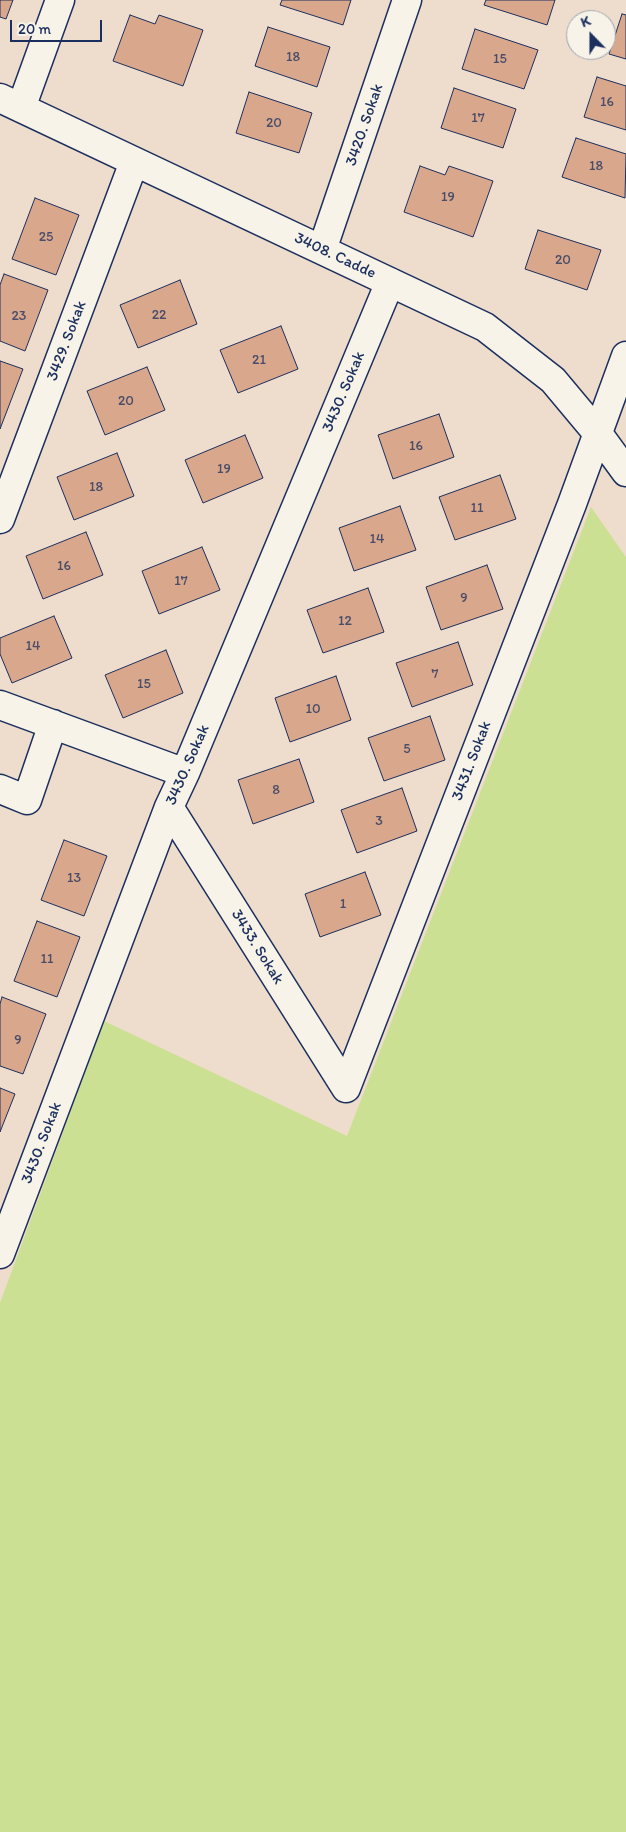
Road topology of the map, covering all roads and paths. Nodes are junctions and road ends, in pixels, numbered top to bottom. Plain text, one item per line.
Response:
1 (60, 0) edge
2 (407, 0) edge
3 (10, 103) edge
4 (134, 162) junction
5 (322, 250) junction
6 (390, 282) junction
7 (626, 356) edge
8 (599, 435) junction
9 (626, 472) edge
10 (0, 520) edge
11 (0, 705) edge
12 (53, 724) junction
13 (185, 773) junction
14 (0, 789) edge
15 (169, 807) junction
16 (346, 1088) joint
17 (0, 1254) edge

1 - 3 street
2 - 5 street, 3420. Sokak
3 - 4 street, 3408. Cadde
4 - 5 street, 3408. Cadde
4 - 10 street, 3429. Sokak
5 - 6 street, 3408. Cadde
6 - 8 street, 3408. Cadde
6 - 13 street, 3430. Sokak
7 - 8 street, 3431. Sokak
8 - 9 street, 3408. Cadde
8 - 16 street, 3431. Sokak
11 - 12 street
12 - 13 street
12 - 14 street
13 - 15 street, 3430. Sokak
15 - 16 street, 3433. Sokak
15 - 17 street, 3430. Sokak

